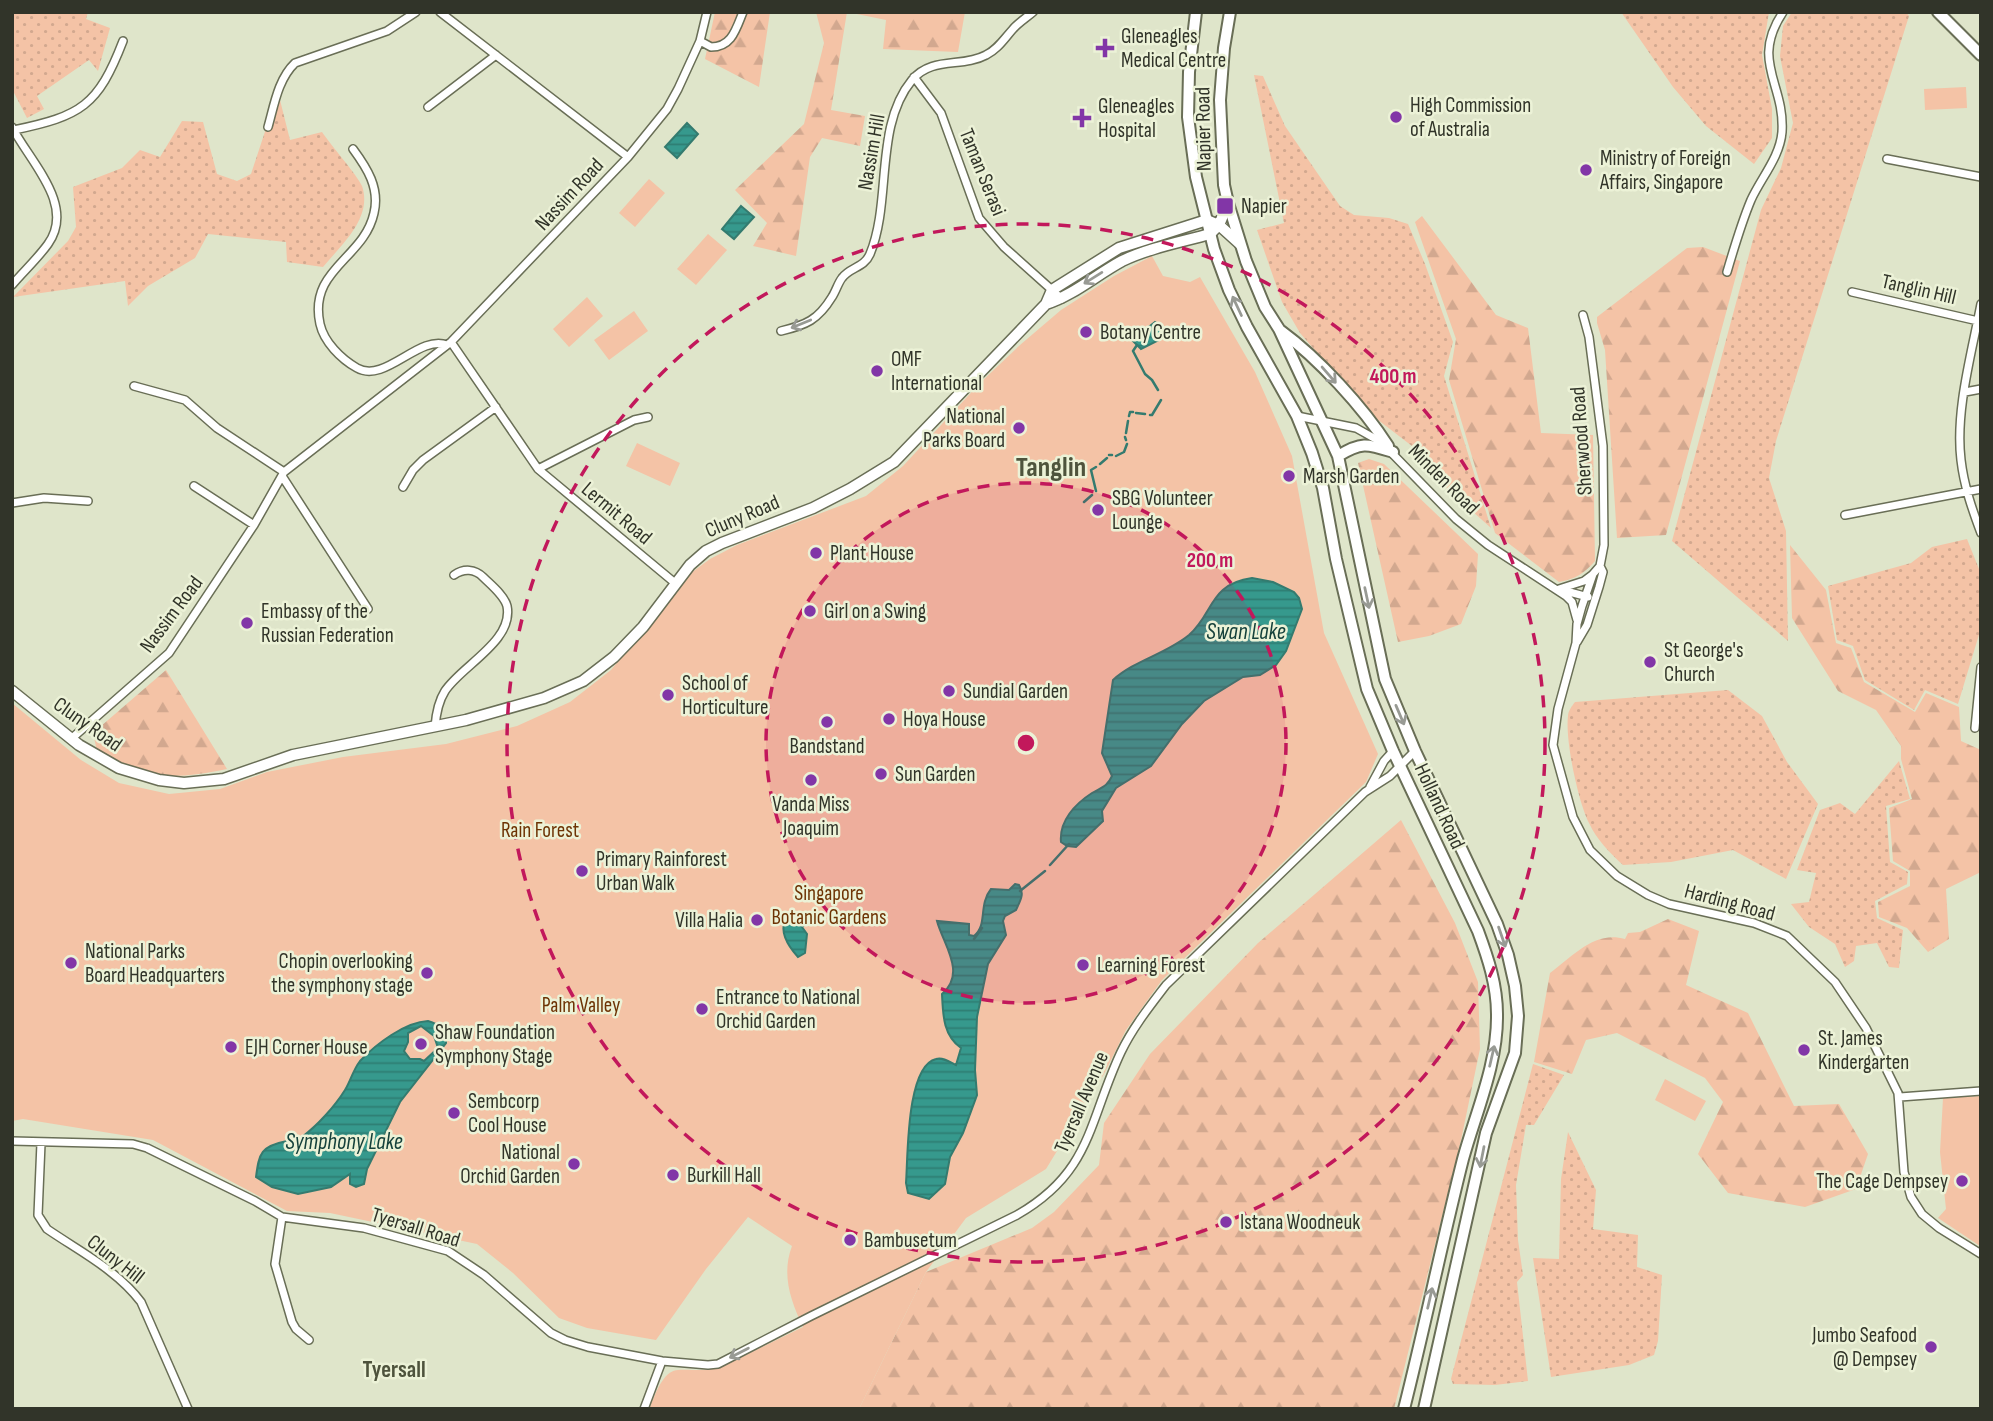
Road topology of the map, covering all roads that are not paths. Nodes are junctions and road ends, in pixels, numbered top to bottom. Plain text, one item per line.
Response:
1 (416, 12) edge
2 (440, 12) edge
3 (707, 12) edge
4 (743, 12) edge
5 (1033, 12) edge
6 (1196, 12) edge
7 (1230, 12) edge
8 (1783, 12) edge
9 (1938, 12) edge
10 (123, 41) dead end
11 (700, 41) junction
12 (496, 55) junction
13 (1981, 55) edge
14 (915, 77) junction
15 (428, 107) dead end
16 (268, 127) dead end
17 (13, 129) edge
18 (353, 149) dead end
19 (628, 157) junction
20 (1886, 159) dead end
21 (1981, 177) edge
22 (1228, 203) junction
23 (1207, 220) junction
24 (1219, 225) junction
25 (1210, 234) junction
26 (1240, 244) junction
27 (1727, 272) dead end
28 (12, 285) edge
29 (1052, 290) junction
30 (1852, 292) dead end
31 (1062, 299) junction
32 (1046, 304) junction
33 (1981, 304) edge
34 (1583, 315) dead end
35 (1978, 321) junction
36 (1279, 329) junction
37 (781, 331) dead end
38 (449, 344) junction
39 (134, 386) dead end
40 (1981, 389) edge
41 (1965, 392) junction
42 (496, 407) junction
43 (1297, 416) junction
44 (648, 417) dead end
45 (1323, 421) junction
46 (1391, 449) junction
47 (1338, 456) junction
48 (538, 469) junction
49 (283, 474) junction
50 (194, 486) dead end
51 (403, 487) dead end
52 (1981, 489) edge
53 (1966, 491) junction
54 (88, 501) dead end
55 (12, 503) edge
56 (1845, 516) dead end
57 (254, 525) junction
58 (1981, 533) edge
59 (1600, 566) junction
60 (1593, 574) junction
61 (454, 575) dead end
62 (675, 583) junction
63 (1558, 589) junction
64 (1585, 597) junction
65 (1596, 600) junction
66 (368, 608) dead end
67 (1577, 624) junction
68 (1576, 643) junction
69 (1981, 667) edge
70 (12, 691) edge
71 (435, 727) junction
72 (1975, 728) dead end
73 (71, 739) junction
74 (1393, 751) junction
75 (1415, 751) junction
76 (1400, 765) junction
77 (1370, 788) junction
78 (1981, 1091) edge
79 (1899, 1097) junction
80 (12, 1141) edge
81 (41, 1143) junction
82 (282, 1217) junction
83 (1981, 1254) edge
84 (1438, 1267) junction
85 (1457, 1267) junction
86 (309, 1340) dead end
87 (662, 1361) junction
88 (188, 1409) edge
89 (644, 1409) edge
90 (1404, 1409) edge
91 (1424, 1409) edge

1 - 16 street
2 - 12 street, Nassim Road
3 - 11 street, Nassim Road
4 - 11 street
5 - 14 street
6 - 23 main road, Napier Road
7 - 22 main road, Napier Road
8 - 27 street
9 - 13 main road
10 - 17 street
11 - 19 street, Nassim Road
12 - 15 street
12 - 19 street, Nassim Road
14 - 29 street, Taman Serasi
14 -> 37 street, Nassim Hill
17 - 28 street
18 - 38 street
19 - 38 street, Nassim Road
20 - 21 street
22 - 24 street, Cluny Road
22 - 26 main road, Napier Road
23 - 24 street
23 - 25 main road, Napier Road
23 - 29 street
24 - 25 street, Cluny Road
24 - 26 street
25 -> 31 street, Cluny Road
43 -> 25 main road, Holland Road
26 - 36 main road, Holland Road
29 - 31 street, Taman Serasi
29 - 32 street, Cluny Road
30 - 35 street, Tanglin Hill
31 - 32 street, Cluny Road
32 - 62 street, Cluny Road
33 - 35 street, Tanglin Hill
34 - 59 street, Sherwood Road
35 - 41 street, Tanglin Hill
36 - 45 main road, Holland Road
36 -> 46 main road
38 - 42 street, Lermit Road
38 - 49 street, Nassim Road
39 - 49 street
40 - 41 street
41 - 53 street, Tanglin Hill
42 - 48 street, Lermit Road
42 - 51 street
43 - 45 street, Minden Road
43 - 74 main road, Holland Road
44 - 48 street, Lermit Road
45 - 46 street, Minden Road
45 - 47 main road, Holland Road
46 - 47 main road
46 - 63 street, Minden Road
47 -> 75 main road, Holland Road
48 - 62 street, Lermit Road
49 - 57 street, Nassim Road
49 - 66 street
50 - 57 street
52 - 53 street
53 - 56 street
53 - 58 street, Tanglin Hill
54 - 55 street
57 - 73 street, Nassim Road
59 - 60 street
59 - 65 street, Sherwood Road
60 - 63 street
60 - 64 street
61 - 71 street
62 - 71 street, Cluny Road
63 - 64 street, Minden Road
63 - 67 street, Minden Road
64 - 65 street, Minden Road
64 - 67 street, Harding Road
65 - 68 street, Harding Road
67 - 68 street, Harding Road
68 - 79 street, Harding Road
69 - 72 street
70 - 73 street, Cluny Road
71 - 73 street, Cluny Road
74 - 76 main road, Holland Road
74 - 77 street
75 - 76 street, Tyersall Avenue
75 -> 85 main road, Holland Road
76 - 77 street, Tyersall Avenue
84 -> 76 main road, Holland Road
77 -> 87 street, Tyersall Avenue
78 - 79 street
79 - 83 street, Harding Road
80 - 81 street
81 - 82 street, Tyersall Road
81 - 88 street, Cluny Hill
82 - 86 street
82 - 87 street, Tyersall Road
84 - 85 main road
90 -> 84 main road, Holland Road
85 - 91 main road, Holland Road
87 - 89 street

